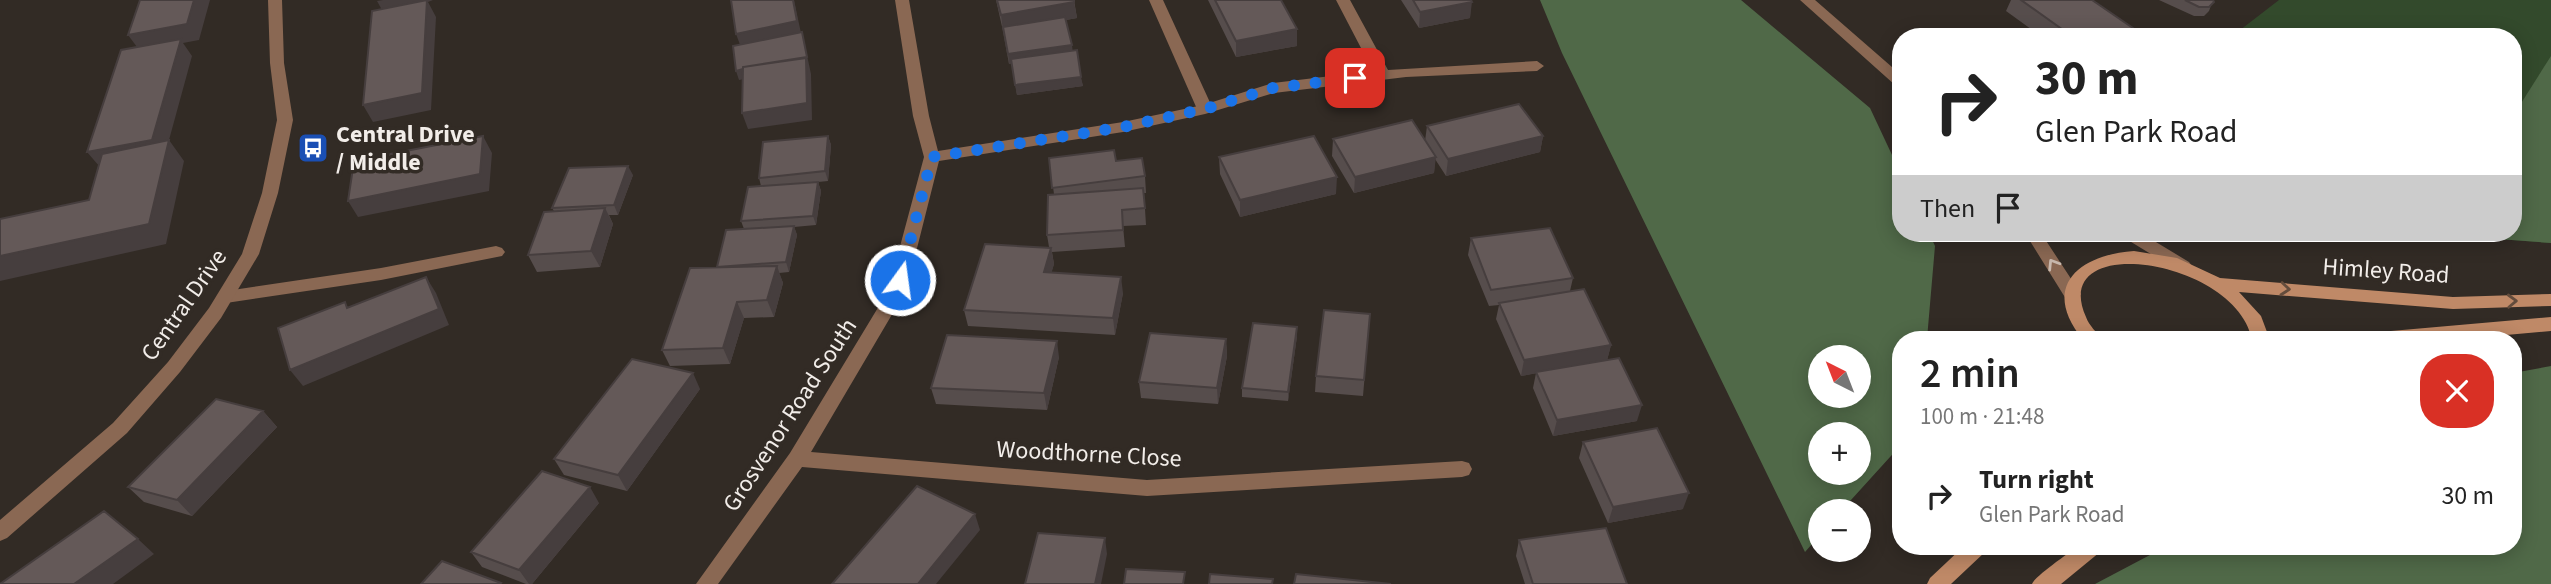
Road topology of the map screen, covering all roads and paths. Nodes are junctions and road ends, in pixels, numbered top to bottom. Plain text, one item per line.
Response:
1 (275, 0) edge
2 (902, 0) edge
3 (1156, 0) edge
4 (1343, 0) edge
5 (1807, 0) edge
6 (1537, 66) dead end
7 (1383, 75) junction
8 (1892, 75) edge
9 (1205, 109) junction
10 (932, 157) junction
11 (2039, 242) edge
12 (2144, 242) edge
13 (496, 252) dead end
14 (2183, 266) junction
15 (900, 280) dead end
16 (2217, 284) junction
17 (2072, 294) junction
18 (226, 297) junction
19 (2551, 300) edge
20 (888, 306) dead end
21 (2551, 324) edge
22 (2087, 331) edge
23 (2260, 331) edge
24 (2471, 331) edge
25 (797, 459) junction
26 (1462, 469) dead end
27 (0, 532) edge
28 (1968, 555) edge
29 (2082, 555) edge
30 (706, 584) edge
31 (1937, 584) edge
32 (2042, 584) edge

1 - 18 street, Central Drive
2 - 10 street
3 - 9 street
4 - 7 street
5 - 8 street
6 - 7 street
7 - 9 street
9 - 10 street
10 - 15 street
17 -> 11 street
12 - 14 street
13 - 18 street
14 - 16 main road
14 - 17 main road
16 -> 19 main road, Himley Road
16 - 23 main road
17 - 22 main road
18 - 27 street, Central Drive
20 - 25 street, Grosvenor Road South
21 - 24 main road
25 - 26 street, Woodthorne Close
25 - 30 street, Grosvenor Road South
28 - 31 main road
29 - 32 main road

